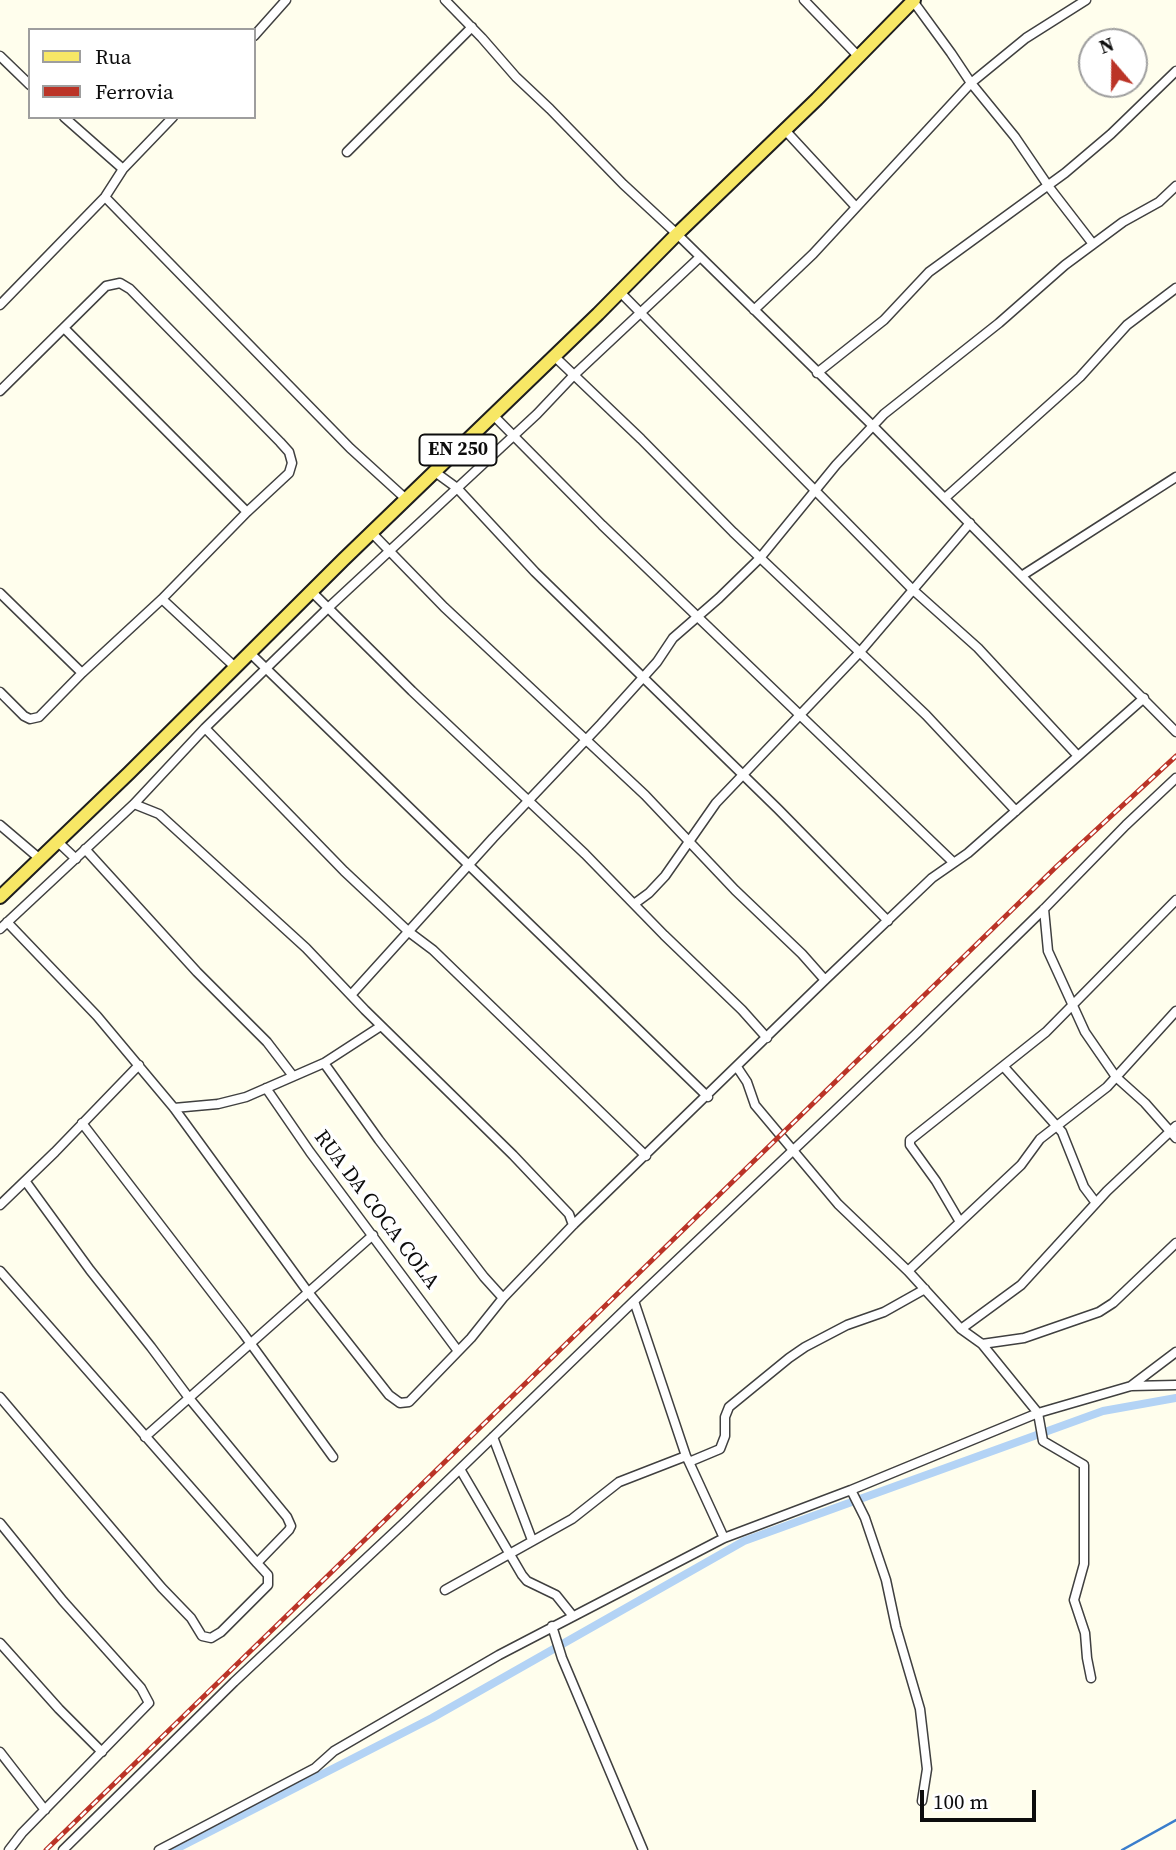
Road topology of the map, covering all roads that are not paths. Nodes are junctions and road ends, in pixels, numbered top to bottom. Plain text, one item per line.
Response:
1 (286, 0) edge
2 (445, 0) edge
3 (804, 0) edge
4 (1086, 0) edge
5 (913, 1) edge
6 (472, 27) junction
7 (256, 34) edge
8 (858, 56) junction
9 (0, 57) edge
10 (1176, 71) edge
11 (28, 83) edge
12 (971, 83) junction
13 (66, 119) edge
14 (171, 119) edge
15 (785, 129) junction
16 (346, 152) dead end
17 (122, 169) junction
18 (1176, 186) edge
19 (1049, 187) junction
20 (105, 197) junction
21 (856, 206) junction
22 (677, 234) junction
23 (1093, 244) junction
24 (700, 257) junction
25 (1176, 288) edge
26 (620, 292) junction
27 (0, 305) edge
28 (754, 310) junction
29 (639, 314) junction
30 (64, 328) junction
31 (554, 356) junction
32 (817, 373) junction
33 (573, 376) junction
34 (0, 391) edge
35 (494, 416) junction
36 (873, 426) junction
37 (513, 434) junction
38 (435, 471) junction
39 (1176, 477) edge
40 (457, 488) junction
41 (815, 491) junction
42 (945, 498) junction
43 (406, 499) junction
44 (247, 512) junction
45 (970, 523) junction
46 (371, 532) junction
47 (390, 550) junction
48 (760, 558) junction
49 (1023, 575) junction
50 (912, 589) junction
51 (310, 591) junction
52 (0, 593) edge
53 (162, 598) junction
54 (328, 608) junction
55 (698, 616) junction
56 (250, 652) junction
57 (860, 652) junction
58 (234, 667) junction
59 (265, 670) junction
60 (82, 673) junction
61 (643, 677) junction
62 (0, 692) edge
63 (1144, 698) junction
64 (801, 714) junction
65 (205, 728) junction
66 (1176, 732) edge
67 (586, 740) junction
68 (1078, 756) junction
69 (743, 775) junction
70 (1176, 778) edge
71 (528, 801) junction
72 (134, 804) junction
73 (1016, 811) junction
74 (0, 825) edge
75 (57, 841) junction
76 (690, 842) junction
77 (85, 849) junction
78 (40, 859) junction
79 (76, 859) junction
80 (953, 862) junction
81 (469, 864) junction
82 (0, 897) edge
83 (1176, 900) edge
84 (634, 904) junction
85 (1044, 909) junction
86 (888, 921) junction
87 (7, 922) junction
88 (0, 929) edge
89 (409, 932) junction
90 (825, 980) junction
91 (351, 995) junction
92 (1072, 1006) junction
93 (1176, 1010) edge
94 (381, 1026) junction
95 (767, 1038) junction
96 (324, 1063) junction
97 (139, 1065) junction
98 (1004, 1066) junction
99 (737, 1067) junction
100 (293, 1076) junction
101 (1116, 1077) junction
102 (266, 1088) junction
103 (708, 1097) junction
104 (174, 1108) junction
105 (82, 1124) junction
106 (1056, 1125) junction
107 (1174, 1132) edge
108 (793, 1149) junction
109 (646, 1156) junction
110 (26, 1182) junction
111 (1096, 1203) junction
112 (0, 1205) edge
113 (960, 1222) junction
114 (573, 1225) junction
115 (373, 1235) junction
116 (1176, 1243) edge
117 (908, 1270) junction
118 (0, 1271) edge
119 (925, 1289) junction
120 (308, 1292) junction
121 (503, 1298) junction
122 (634, 1301) junction
123 (961, 1329) junction
124 (251, 1344) junction
125 (982, 1344) junction
126 (458, 1351) junction
127 (1176, 1352) edge
128 (1176, 1385) edge
129 (1131, 1386) junction
130 (0, 1397) edge
131 (189, 1398) junction
132 (1038, 1413) junction
133 (145, 1437) junction
134 (493, 1437) junction
135 (333, 1457) dead end
136 (687, 1459) junction
137 (460, 1469) junction
138 (851, 1490) junction
139 (0, 1523) edge
140 (724, 1538) junction
141 (532, 1541) junction
142 (509, 1552) junction
143 (257, 1563) junction
144 (445, 1590) dead end
145 (572, 1615) junction
146 (552, 1626) junction
147 (0, 1643) edge
148 (1091, 1678) dead end
149 (0, 1752) edge
150 (102, 1752) junction
151 (922, 1801) dead end
152 (45, 1810) junction
153 (9, 1850) edge
154 (63, 1850) edge
155 (159, 1850) edge
156 (643, 1850) edge

1 - 7 street
2 - 6 street
3 - 8 street
4 - 12 street
5 - 8 main road, EN 250
5 - 12 street
6 - 16 street
6 - 22 street
8 - 15 main road, EN 250
9 - 11 street
10 - 19 street
12 - 19 street
12 - 21 street
13 - 17 street
14 - 17 street
15 - 21 street
15 - 22 main road, EN 250
17 - 20 street
18 - 23 street
19 - 23 street
19 - 32 street
20 - 27 street
20 - 43 street
21 - 28 street
22 - 24 street
22 - 26 main road, EN 250
23 - 36 street
24 - 28 street
24 - 29 street
25 - 42 street
26 - 29 street
26 - 31 main road, EN 250
28 - 32 street
29 - 33 street
29 - 41 street
30 - 34 street
30 - 44 street
30 - 44 street
31 - 33 street
31 - 35 main road, EN 250
32 - 36 street
33 - 37 street
33 - 48 street
35 - 37 street
35 - 38 main road, EN 250
36 - 41 street
36 - 42 street
37 - 40 street
37 - 55 street
38 - 40 street
38 - 43 main road, EN 250
39 - 49 street
40 - 47 street
40 - 61 street
41 - 48 street
41 - 50 street
42 - 45 street
43 - 46 main road, EN 250
44 - 53 street
45 - 49 street
45 - 50 street
46 - 47 street
46 - 51 main road, EN 250
47 - 54 street
47 - 67 street
48 - 55 street
48 - 57 street
49 - 63 street
50 - 57 street
50 - 68 street
51 - 54 street
51 - 56 main road, EN 250
52 - 60 street
53 - 58 street
53 - 60 street
54 - 59 street
54 - 71 street
55 - 61 street
55 - 64 street
56 - 58 main road, EN 250
56 - 59 street
57 - 64 street
57 - 73 street
58 - 75 main road, EN 250
59 - 65 street
59 - 81 street
60 - 62 street
61 - 67 street
61 - 69 street
63 - 66 street
63 - 68 street
64 - 69 street
64 - 80 street
65 - 72 street
65 - 89 street
67 - 71 street
67 - 76 street
68 - 73 street
69 - 76 street
69 - 86 street
70 - 85 street
71 - 81 street
71 - 84 street
72 - 77 street
72 - 91 street
73 - 80 street
74 - 78 street
75 - 78 main road, EN 250
75 - 79 street
76 - 84 street
76 - 90 street
77 - 79 street
77 - 100 street
78 - 82 main road, EN 250
79 - 87 street
80 - 86 street
81 - 89 street
81 - 103 street
83 - 92 street
84 - 95 street
85 - 92 street
85 - 108 street
86 - 90 street
87 - 88 street
87 - 97 street
89 - 91 street
89 - 109 street
90 - 95 street
91 - 94 street
92 - 98 street
92 - 101 street
93 - 101 street
94 - 96 street
94 - 114 street
95 - 99 street
96 - 100 street
96 - 121 street
97 - 104 street
97 - 105 street
98 - 106 street
98 - 113 street
99 - 103 street
99 - 108 street
100 - 102 street
101 - 106 street
101 - 107 street
102 - 104 street
102 - 115 street, RUA DA COCA COLA
103 - 109 street
104 - 120 street
105 - 110 street
105 - 124 street
106 - 111 street
106 - 113 street
107 - 111 street
108 - 117 street
108 - 122 street
109 - 114 street
110 - 112 street
110 - 131 street
111 - 123 street
113 - 117 street
114 - 121 street
115 - 120 street
115 - 126 street, RUA DA COCA COLA
116 - 125 street
117 - 119 street
118 - 133 street
119 - 123 street
119 - 136 street
120 - 124 street
120 - 126 street
121 - 126 street
122 - 134 street
122 - 136 street
123 - 125 street
124 - 131 street
124 - 135 street
125 - 132 street
127 - 129 street
128 - 129 street
129 - 132 street
130 - 143 street
131 - 133 street
131 - 143 street
132 - 138 street
132 - 148 street
133 - 143 street
134 - 137 street
134 - 141 street
136 - 140 street
136 - 141 street
137 - 142 street
137 - 154 street
138 - 140 street
138 - 151 street
139 - 150 street
140 - 145 street
141 - 142 street
142 - 144 street
142 - 145 street
145 - 146 street
146 - 155 street
146 - 156 street
147 - 150 street
149 - 152 street
150 - 152 street
152 - 153 street

